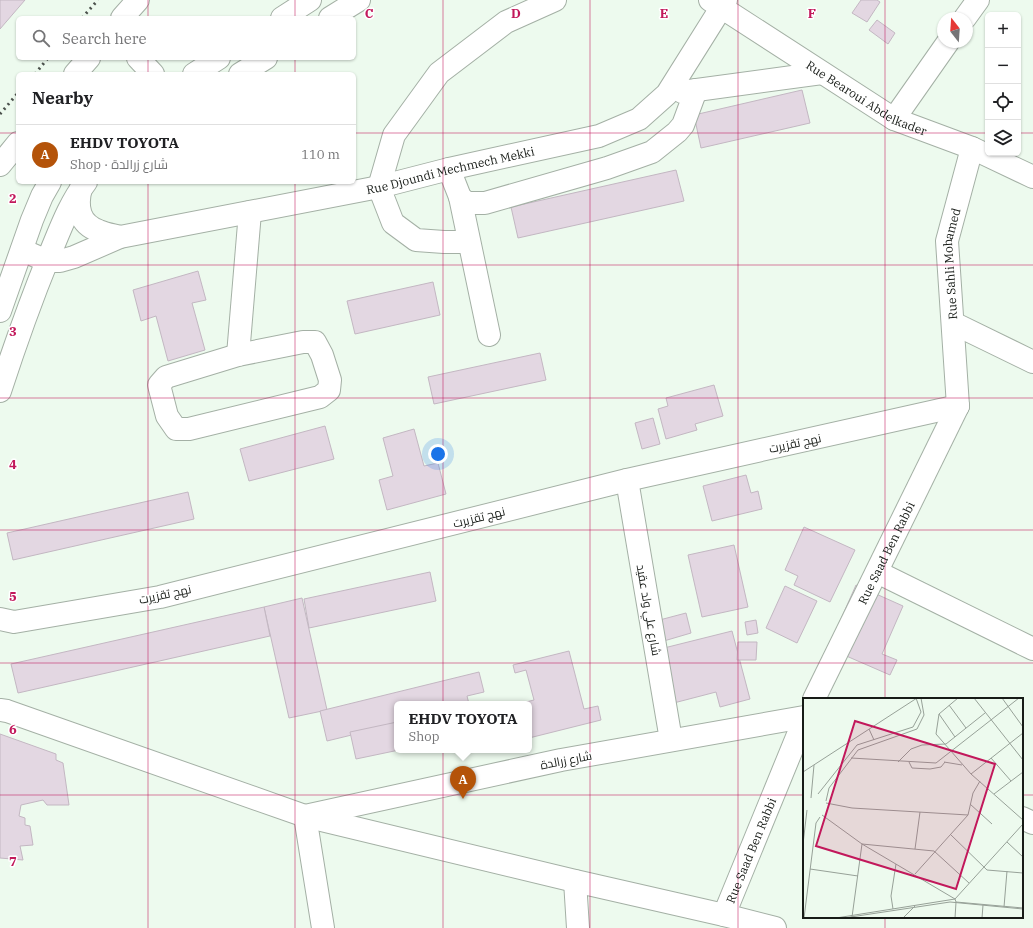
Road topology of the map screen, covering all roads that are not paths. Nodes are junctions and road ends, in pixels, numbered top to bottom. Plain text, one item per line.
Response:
1 (138, 0) edge
2 (310, 0) edge
3 (359, 0) edge
4 (555, 0) edge
5 (978, 0) edge
6 (719, 3) edge
7 (969, 12) edge
8 (124, 16) edge
9 (285, 16) edge
10 (333, 16) edge
11 (944, 48) edge
12 (87, 60) edge
13 (140, 60) edge
14 (216, 60) edge
15 (263, 60) edge
16 (77, 72) edge
17 (151, 72) edge
18 (197, 72) edge
19 (243, 72) edge
20 (822, 73) junction
21 (696, 90) junction
22 (667, 94) junction
23 (894, 118) junction
24 (16, 145) edge
25 (972, 148) junction
26 (0, 164) edge
27 (449, 169) junction
28 (1033, 177) edge
29 (49, 184) edge
30 (84, 185) edge
31 (379, 187) junction
32 (460, 197) junction
33 (250, 212) junction
34 (120, 237) junction
35 (469, 242) junction
36 (22, 250) junction
37 (47, 260) junction
38 (0, 311) edge
39 (953, 323) junction
40 (489, 335) dead end
41 (238, 354) junction
42 (1033, 362) edge
43 (0, 391) edge
44 (958, 406) junction
45 (626, 480) junction
46 (877, 572) junction
47 (0, 619) edge
48 (1033, 649) edge
49 (814, 698) edge
50 (0, 710) edge
51 (803, 718) edge
52 (803, 720) edge
53 (671, 740) junction
54 (305, 816) junction
55 (1023, 818) edge
56 (1033, 823) edge
57 (575, 881) junction
58 (724, 915) junction
59 (323, 928) edge
60 (578, 928) edge
61 (775, 928) edge

1 - 8 street
2 - 9 street
3 - 10 street
4 - 31 street
5 - 7 street
6 - 20 street, Rue Bearoui Abdelkader
6 - 22 street, Rue Djoundi Mechmech Mekki
11 - 23 street
12 - 16 street
13 - 17 street
14 - 18 street
15 - 19 street
20 - 21 street
20 - 23 street, Rue Bearoui Abdelkader
21 - 22 street
21 - 32 street
22 - 27 street, Rue Djoundi Mechmech Mekki
23 - 25 street, Rue Bearoui Abdelkader
24 - 26 street
25 - 28 street, Rue Bearoui Abdelkader
25 - 39 street, Rue Sahli Mohamed
27 - 31 street, Rue Djoundi Mechmech Mekki
27 - 32 street
29 - 36 street
30 - 34 street
30 - 37 street
31 - 33 street, Rue Djoundi Mechmech Mekki
31 - 35 street
32 - 35 street
33 - 34 street, Rue Djoundi Mechmech Mekki
33 - 41 street
34 - 37 street
35 - 40 street
36 - 37 street
36 - 38 street
37 - 43 street
39 - 42 street
39 - 44 street, Rue Sahli Mohamed
41 - 41 street
44 - 45 street, نهج تقزيرت
44 - 46 street, Rue Saad Ben Rabbi
45 - 47 street, نهج تقزيرت
45 - 53 street, شارع علي ولد عقيد
46 - 48 street
46 - 49 street, Rue Saad Ben Rabbi
50 - 54 street
51 - 53 street, شارع زرالدة
52 - 58 street, Rue Saad Ben Rabbi
53 - 54 street, شارع زرالدة
54 - 57 street
54 - 59 street
55 - 56 street
57 - 58 street
57 - 60 street
58 - 61 street

